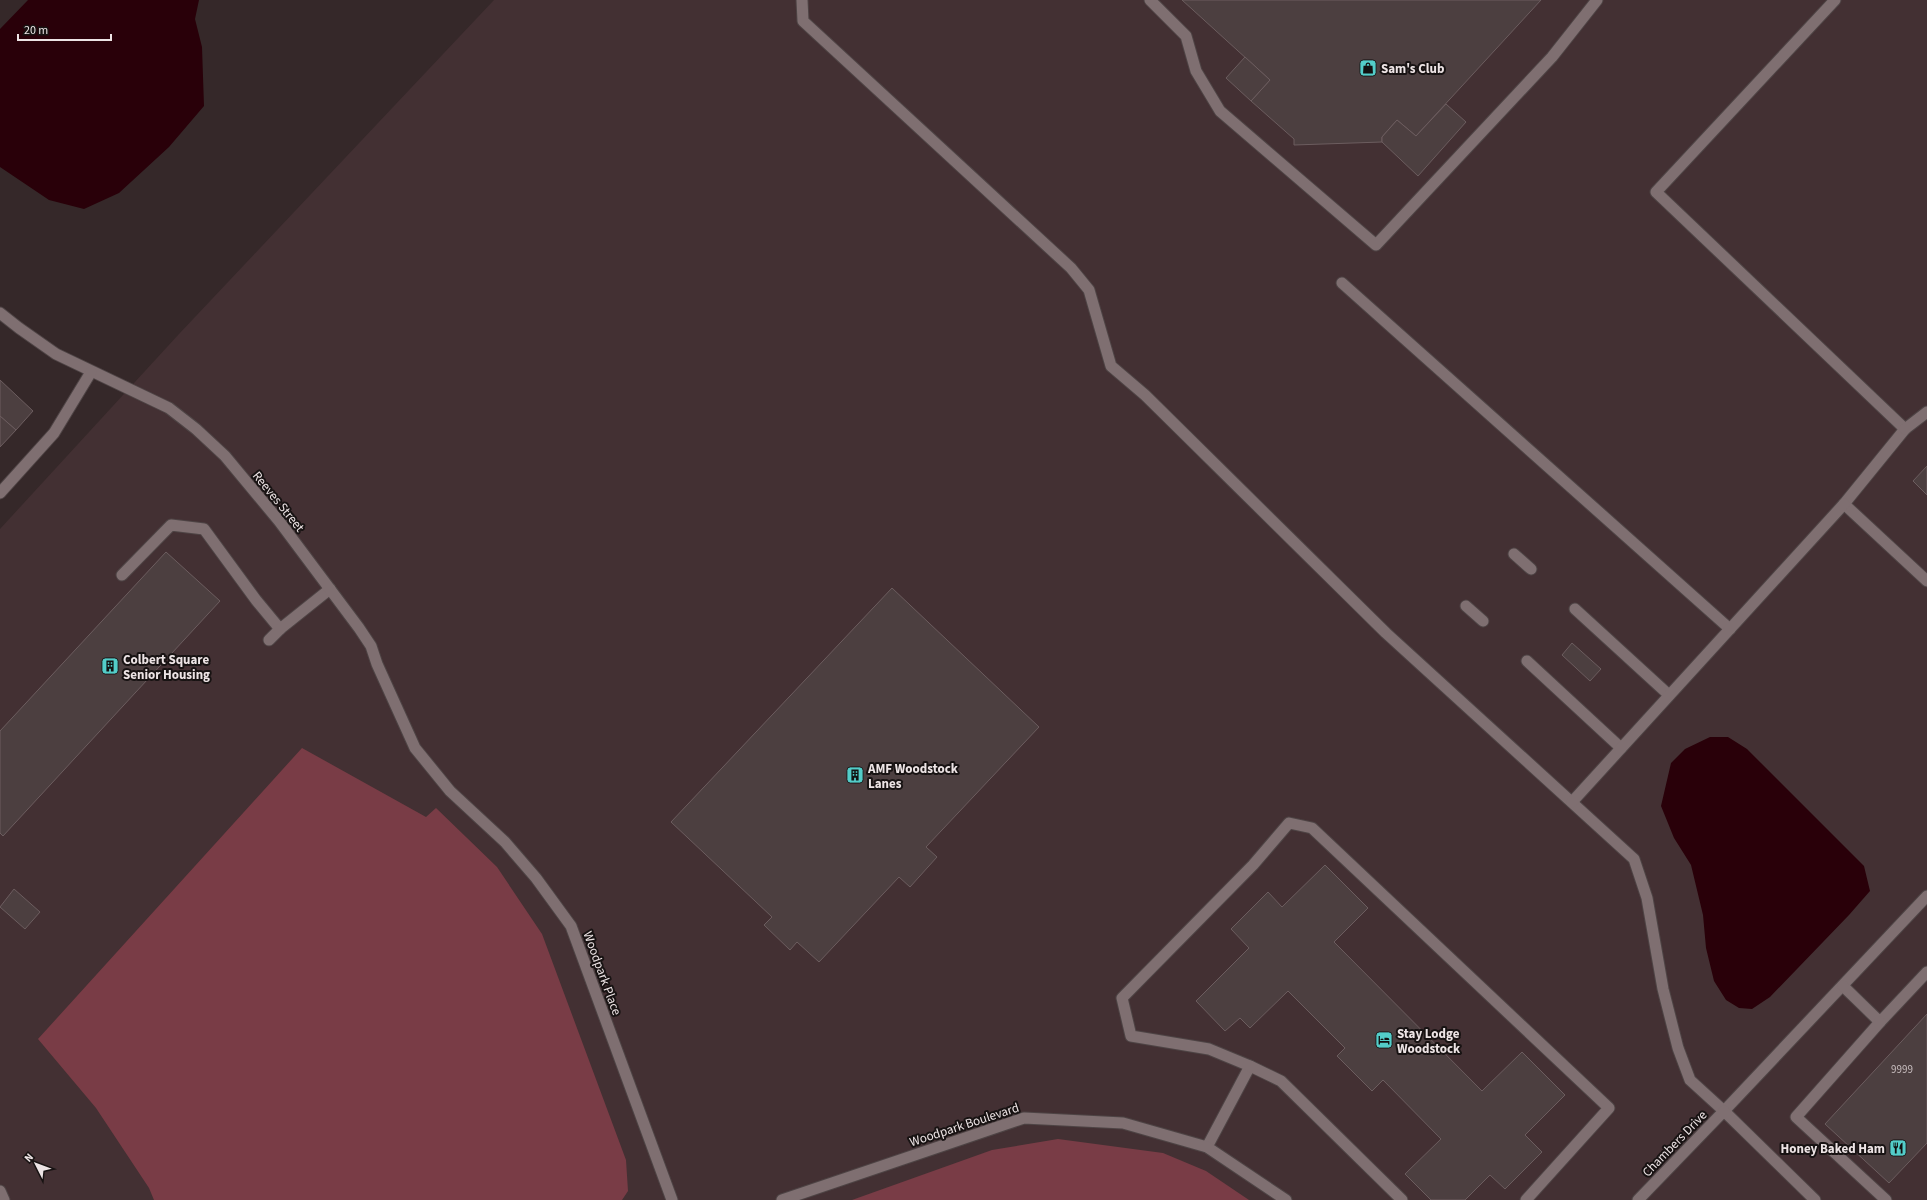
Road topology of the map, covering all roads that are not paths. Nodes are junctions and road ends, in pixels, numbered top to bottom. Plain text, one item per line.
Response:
1 (802, 0) edge
2 (1150, 0) edge
3 (1597, 0) edge
4 (1829, 2) edge
5 (1342, 283) dead end
6 (0, 313) edge
7 (91, 372) junction
8 (1927, 412) edge
9 (1905, 429) junction
10 (0, 493) edge
11 (1844, 504) junction
12 (1514, 554) dead end
13 (1531, 570) dead end
14 (122, 575) dead end
15 (1927, 581) edge
16 (330, 589) junction
17 (1466, 606) dead end
18 (1575, 609) dead end
19 (1483, 621) dead end
20 (280, 629) junction
21 (1730, 629) junction
22 (269, 640) dead end
23 (1527, 661) dead end
24 (1669, 695) junction
25 (1621, 748) junction
26 (450, 791) joint
27 (1572, 802) junction
28 (1927, 896) edge
29 (1927, 972) edge
30 (1843, 986) junction
31 (1880, 1022) junction
32 (1250, 1066) junction
33 (1724, 1111) junction
34 (1207, 1147) junction
35 (0, 1191) edge
36 (1642, 1199) edge
37 (4, 1200) edge
38 (672, 1200) edge
39 (782, 1200) edge
40 (1286, 1200) edge
41 (1402, 1200) edge
42 (1526, 1200) edge
43 (1815, 1200) edge
44 (1886, 1200) edge

1 - 27 street
2 - 3 street
4 - 9 street
5 - 21 street
6 - 7 street, Reeves Street
7 - 10 street
7 - 16 street, Reeves Street
8 - 9 street
9 - 11 street
11 - 15 street
11 - 21 street
12 - 13 street
14 - 20 street
16 - 20 street
16 - 26 street, Reeves Street
17 - 19 street
18 - 24 street
20 - 22 street
21 - 24 street
23 - 25 street
24 - 25 street
25 - 27 street
26 - 38 street, Woodpark Place
27 - 33 street
28 - 30 street
29 - 31 street
30 - 31 street
30 - 33 street
31 - 44 street
32 - 34 street
32 - 41 street
32 - 42 street
33 - 36 street, Chambers Drive
33 - 43 street, Chambers Drive
34 - 39 street, Woodpark Boulevard
34 - 40 street, Woodpark Boulevard
35 - 37 street

